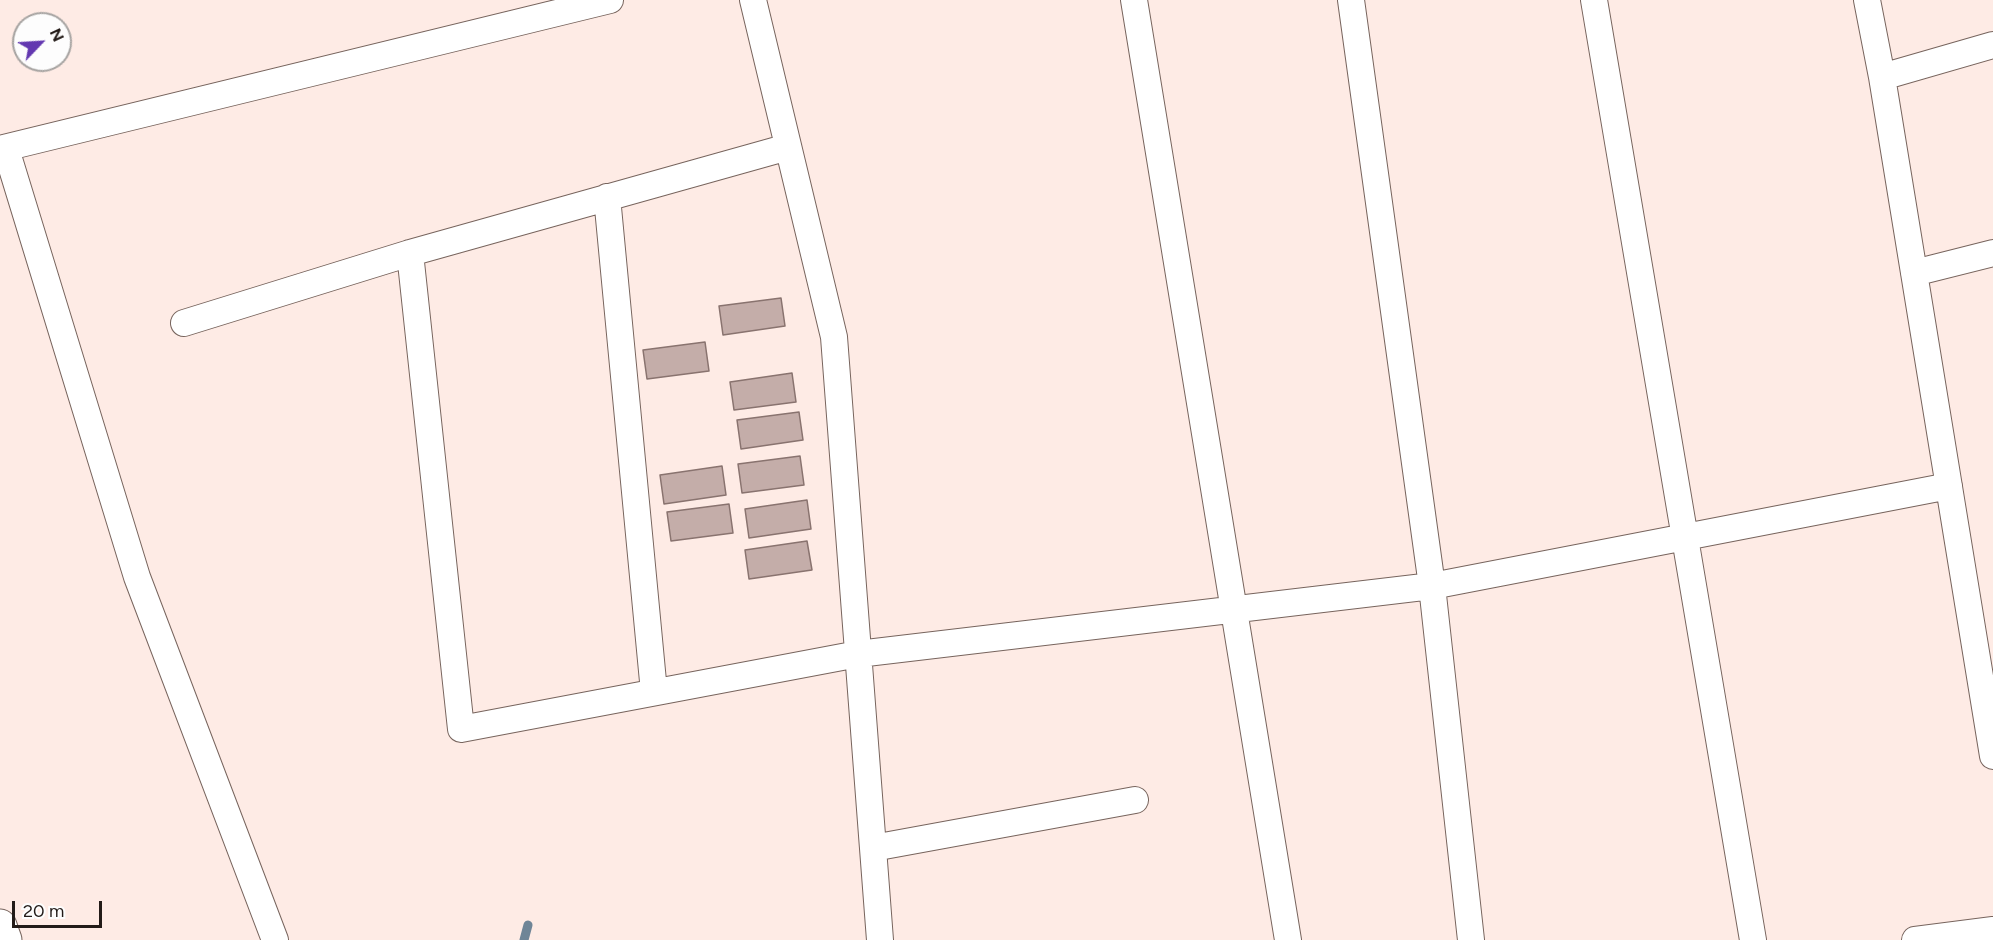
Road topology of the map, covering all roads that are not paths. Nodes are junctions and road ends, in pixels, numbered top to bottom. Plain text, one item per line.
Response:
1 (610, 0) edge
2 (753, 0) edge
3 (1134, 0) edge
4 (1351, 0) edge
5 (1594, 0) edge
6 (1867, 0) edge
7 (1993, 45) edge
8 (1882, 77) junction
9 (788, 147) junction
10 (3, 149) edge
11 (607, 198) junction
12 (410, 253) junction
13 (1993, 253) edge
14 (1914, 273) junction
15 (184, 323) dead end
16 (1949, 486) junction
17 (1686, 538) junction
18 (1432, 586) junction
19 (1233, 609) junction
20 (858, 654) junction
21 (654, 692) junction
22 (1993, 756) edge
23 (1135, 800) dead end
24 (873, 848) junction
25 (0, 926) edge
26 (1986, 934) edge
27 (4, 940) edge
28 (275, 940) edge
29 (880, 940) edge
30 (1288, 940) edge
31 (1471, 940) edge
32 (1754, 940) edge
33 (1916, 940) edge

1 - 10 street
2 - 9 street
3 - 19 street
4 - 18 street
5 - 17 street
6 - 8 street
7 - 8 street
8 - 14 street
9 - 11 street
9 - 20 street
10 - 28 street
11 - 12 street
11 - 21 street
12 - 15 street
12 - 21 street
13 - 14 street
14 - 16 street
16 - 17 street
16 - 22 street
17 - 18 street
17 - 32 street
18 - 19 street
18 - 31 street
19 - 20 street
19 - 30 street
20 - 21 street
20 - 24 street
23 - 24 street
24 - 29 street
25 - 27 highway
26 - 33 street

